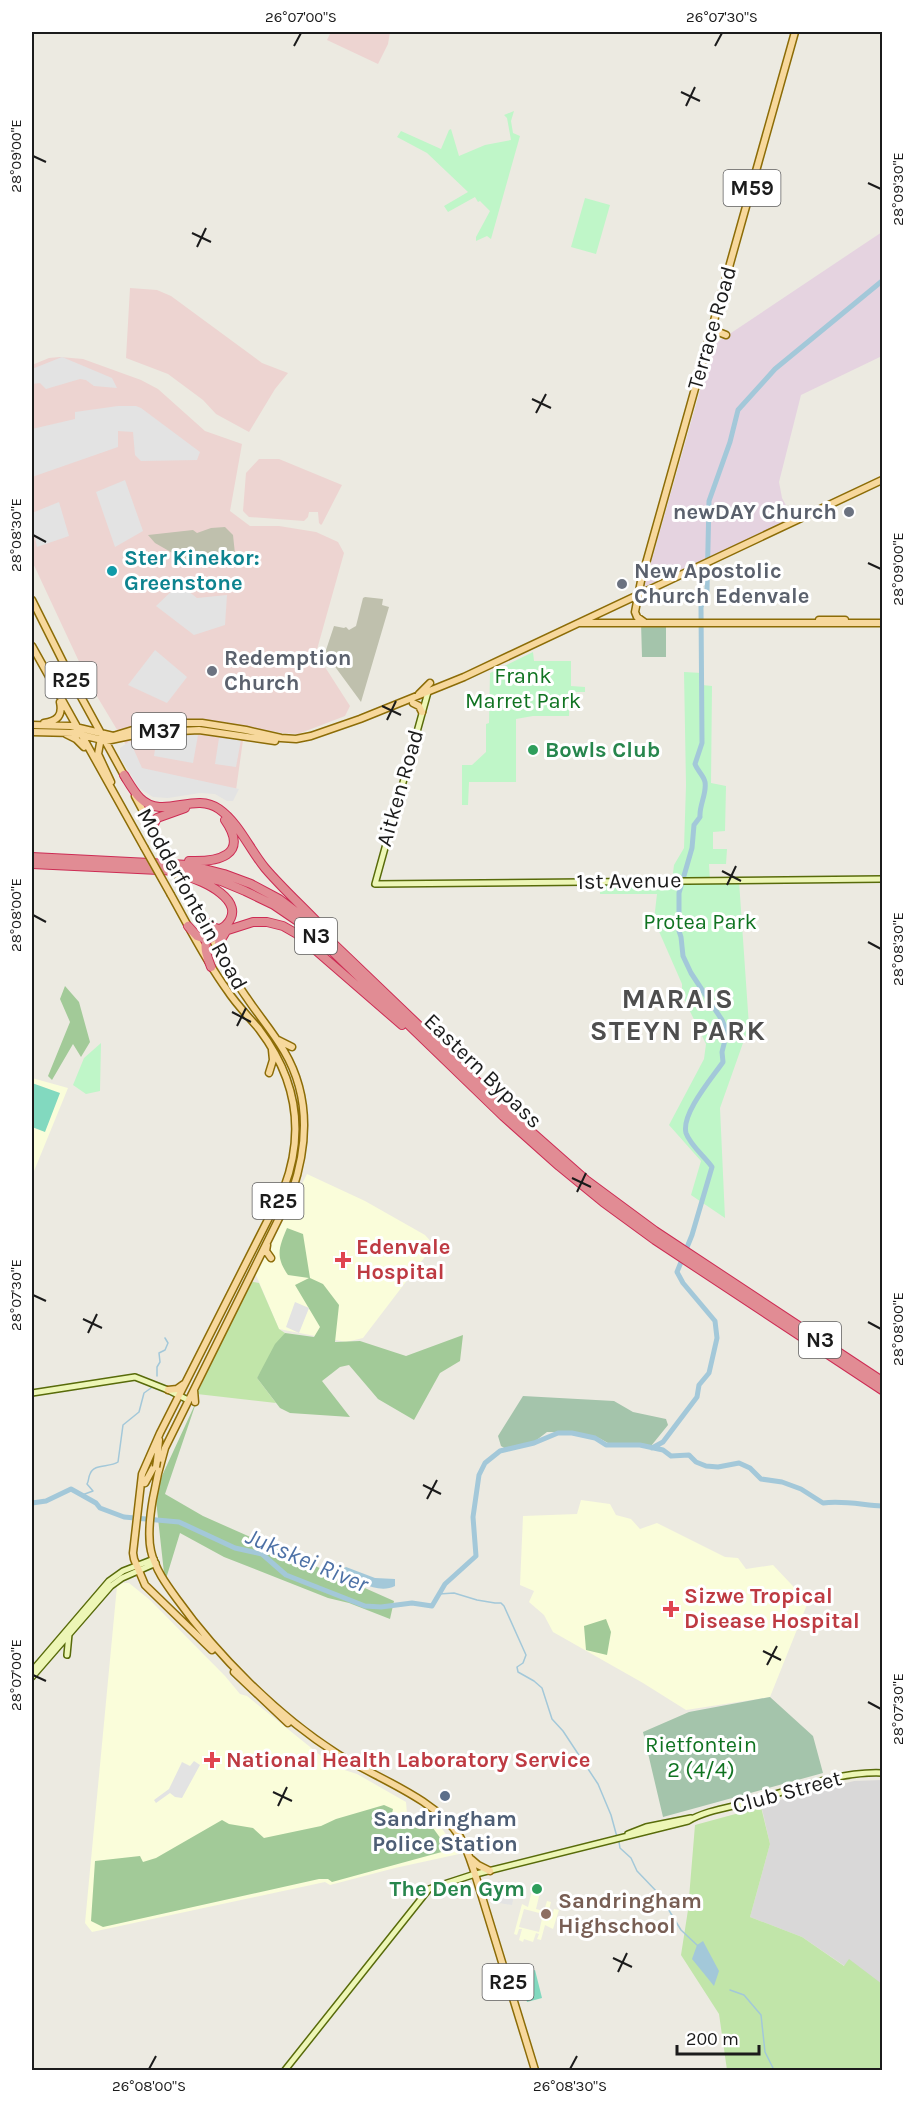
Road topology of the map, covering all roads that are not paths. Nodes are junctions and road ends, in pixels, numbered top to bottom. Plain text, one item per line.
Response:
1 (795, 32) edge
2 (713, 326) junction
3 (726, 335) dead end
4 (882, 480) edge
5 (641, 579) junction
6 (657, 585) junction
7 (638, 595) junction
8 (32, 600) edge
9 (626, 600) junction
10 (636, 605) junction
11 (882, 621) edge
12 (631, 622) junction
13 (644, 622) junction
14 (578, 623) junction
15 (32, 646) edge
16 (48, 677) junction
17 (430, 683) dead end
18 (427, 694) junction
19 (414, 700) junction
20 (422, 711) junction
21 (32, 725) edge
22 (76, 727) junction
23 (340, 728) junction
24 (207, 731) junction
25 (32, 732) edge
26 (58, 732) junction
27 (225, 732) junction
28 (80, 734) junction
29 (126, 737) junction
30 (103, 738) junction
31 (92, 757) junction
32 (115, 758) junction
33 (124, 776) junction
34 (156, 835) junction
35 (143, 845) junction
36 (32, 856) edge
37 (32, 864) edge
38 (130, 868) junction
39 (882, 879) edge
40 (375, 884) joint
41 (198, 912) junction
42 (188, 926) junction
43 (224, 930) junction
44 (210, 937) junction
45 (220, 953) junction
46 (211, 967) junction
47 (387, 995) junction
48 (277, 1040) junction
49 (292, 1047) dead end
50 (272, 1048) junction
51 (269, 1072) dead end
52 (462, 1077) junction
53 (267, 1244) junction
54 (677, 1250) junction
55 (271, 1258) dead end
56 (756, 1302) junction
57 (882, 1381) edge
58 (188, 1382) junction
59 (168, 1390) junction
60 (882, 1390) edge
61 (32, 1393) edge
62 (180, 1396) junction
63 (192, 1401) junction
64 (160, 1433) junction
65 (165, 1448) junction
66 (143, 1481) junction
67 (156, 1484) junction
68 (154, 1499) junction
69 (155, 1561) junction
70 (136, 1568) junction
71 (130, 1574) junction
72 (140, 1578) junction
73 (75, 1623) junction
74 (70, 1633) junction
75 (67, 1655) dead end
76 (32, 1671) edge
77 (32, 1677) edge
78 (882, 1773) edge
79 (469, 1856) junction
80 (489, 1871) junction
81 (474, 1875) junction
82 (479, 1886) junction
83 (480, 1894) junction
84 (285, 2070) edge
85 (535, 2070) edge

1 - 2 main road, Terrace Road / M59
2 - 3 main road
2 - 5 main road, Terrace Road / M59
4 - 6 main road, M37
5 - 6 main road
5 - 7 main road, Terrace Road / M59
5 - 9 main road
6 - 7 main road, M37
7 - 9 main road, M37
7 - 10 main road, Terrace Road / M59
8 - 30 main road, Modderfontein Road / R25
9 - 10 main road
9 - 14 main road, M37
10 - 12 main road, Terrace Road
10 - 13 main road
11 - 13 main road
12 - 13 main road
12 - 14 main road
14 - 18 main road, M37
15 - 16 main road, Modderfontein Road / R25
16 - 21 main road
16 - 22 main road, Modderfontein Road / R25
17 - 19 main road
18 - 19 main road, M37
18 - 20 main road, Aitken Road
19 - 20 main road
19 - 23 main road, M37
20 - 40 main road, Aitken Road
21 - 22 main road, M37
22 - 28 main road, Modderfontein Road / R25
22 - 30 main road, M37
23 - 27 main road, M37
23 - 30 main road, M37
24 - 27 main road, M37
24 - 27 main road
24 - 29 main road, M37
25 - 26 main road, M37
26 - 28 main road, M37
26 - 31 main road
28 - 30 main road, M37
28 - 31 main road, Modderfontein Road / R25
29 - 30 main road, M37
29 - 32 main road
30 - 32 main road, Modderfontein Road / R25
30 - 35 main road
31 - 35 main road, Modderfontein Road / R25
32 - 33 main road, Modderfontein Road / R25
33 - 34 main road, Modderfontein Road / R25
33 - 47 highway
34 - 36 highway
34 - 41 main road, Modderfontein Road / R25, bridge
35 - 42 main road, Modderfontein Road / R25, bridge
36 - 47 highway, Eastern Bypass / N3
37 - 38 highway, Eastern Bypass / N3
38 - 43 highway
38 - 52 highway, Eastern Bypass / N3
39 - 40 main road, 1st Avenue
41 - 43 highway
41 - 44 main road, Modderfontein Road / R25
42 - 44 highway
42 - 46 main road, Modderfontein Road / R25
43 - 44 highway
43 - 45 highway
43 - 52 highway
44 - 45 main road, Modderfontein Road / R25
44 - 46 highway
45 - 48 main road, Modderfontein Road / R25
46 - 50 main road, Modderfontein Road / R25
47 - 54 highway, Eastern Bypass / N3
48 - 49 main road
48 - 53 main road, Modderfontein Road / R25
50 - 51 main road
50 - 58 main road, Modderfontein Road / R25
52 - 54 highway, Eastern Bypass / N3
53 - 55 main road
53 - 63 main road, Modderfontein Road / R25
54 - 56 highway, Eastern Bypass / N3
56 - 57 highway, Eastern Bypass / N3
56 - 60 highway, Eastern Bypass / N3
58 - 59 main road
58 - 62 main road, Modderfontein Road / R25
59 - 61 main road
59 - 62 main road
62 - 63 main road
62 - 64 main road, Modderfontein Road / R25
63 - 65 main road, Modderfontein Road / R25
64 - 66 main road, Modderfontein Road / R25
64 - 67 main road
65 - 66 main road
65 - 67 main road, Modderfontein Road / R25
66 - 68 main road
66 - 70 main road, Modderfontein Road / R25
67 - 68 main road, Modderfontein Road / R25
68 - 69 main road, Modderfontein Road / R25
69 - 70 main road
69 - 79 main road, Modderfontein Road / R25
70 - 71 main road
70 - 72 main road, Modderfontein Road / R25
70 - 73 main road
71 - 72 main road
71 - 73 main road
72 - 81 main road, Modderfontein Road / R25
73 - 74 main road
73 - 76 main road
74 - 75 main road
74 - 77 main road
78 - 80 main road, Club Street
79 - 80 main road
79 - 81 main road, Modderfontein Road / R25
80 - 81 main road, Club Street
80 - 82 main road
81 - 82 main road, R25
81 - 83 main road, R25
81 - 84 main road, Club Street
82 - 83 main road, R25
83 - 85 main road, R25

